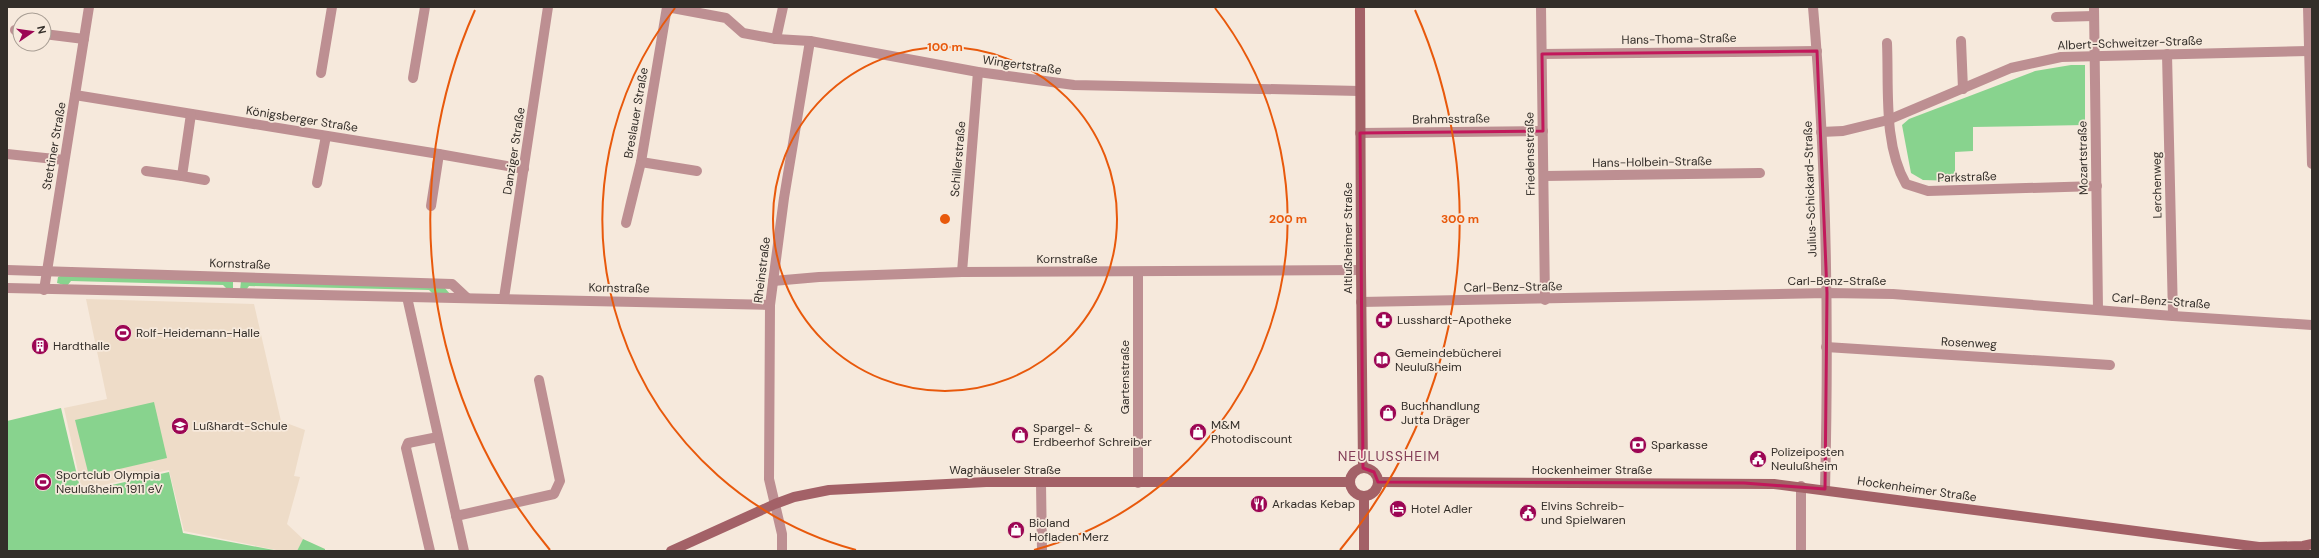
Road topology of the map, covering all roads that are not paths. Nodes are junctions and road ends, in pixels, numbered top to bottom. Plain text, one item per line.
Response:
1 (89, 7) edge
2 (332, 7) edge
3 (425, 7) edge
4 (548, 7) edge
5 (667, 7) edge
6 (783, 7) edge
7 (1360, 7) edge
8 (1541, 7) edge
9 (1813, 7) edge
10 (2308, 7) edge
11 (2094, 11) edge
12 (2056, 16) dead end
13 (52, 35) edge
14 (84, 39) junction
15 (776, 39) junction
16 (810, 41) junction
17 (1961, 41) dead end
18 (1887, 43) dead end
19 (1817, 50) junction
20 (2308, 51) junction
21 (1542, 54) junction
22 (2167, 54) junction
23 (2095, 56) junction
24 (978, 72) junction
25 (321, 73) dead end
26 (413, 78) dead end
27 (1963, 89) junction
28 (1360, 91) junction
29 (75, 95) junction
30 (191, 114) junction
31 (1888, 120) junction
32 (1543, 131) junction
33 (1821, 132) junction
34 (1360, 133) junction
35 (326, 136) junction
36 (7, 154) edge
37 (440, 154) junction
38 (64, 160) junction
39 (641, 162) junction
40 (2312, 164) edge
41 (524, 169) junction
42 (697, 170) dead end
43 (146, 171) dead end
44 (1760, 173) dead end
45 (182, 176) junction
46 (1544, 176) junction
47 (205, 180) dead end
48 (317, 183) dead end
49 (2097, 186) junction
50 (431, 206) dead end
51 (626, 223) dead end
52 (7, 270) edge
53 (1360, 270) junction
54 (46, 272) junction
55 (962, 272) junction
56 (1138, 272) junction
57 (773, 281) junction
58 (7, 288) edge
59 (44, 290) junction
60 (1827, 293) junction
61 (408, 297) junction
62 (467, 298) junction
63 (504, 298) junction
64 (1545, 300) junction
65 (1361, 302) junction
66 (770, 305) junction
67 (2098, 310) junction
68 (2173, 316) junction
69 (2312, 324) edge
70 (1826, 347) junction
71 (2110, 365) dead end
72 (539, 380) dead end
73 (438, 437) junction
74 (1364, 468) junction
75 (1350, 482) junction
76 (1378, 482) junction
77 (1041, 483) junction
78 (1138, 483) junction
79 (1801, 486) junction
80 (1825, 489) junction
81 (1364, 496) junction
82 (775, 504) junction
83 (456, 516) junction
84 (2312, 545) edge
85 (2259, 547) junction
86 (430, 551) edge
87 (464, 551) edge
88 (671, 551) edge
89 (782, 551) edge
90 (1042, 551) edge
91 (1364, 551) edge
92 (1801, 551) edge
93 (2272, 551) edge
94 (2310, 551) edge

1 - 14 street, Stettiner Straße
2 - 25 street
3 - 26 street
4 - 41 street, Danziger Straße
5 - 15 street, Wingertstraße
5 - 39 street, Breslauer Straße
6 - 15 street
7 - 28 street, Altlußheimer Straße
8 - 21 street, Friedensstraße
9 - 19 street, Julius-Schickard-Straße
10 - 20 street
11 - 12 street
11 - 23 street, Mozartstraße
13 - 14 street
14 - 29 street, Stettiner Straße
15 - 16 street, Wingertstraße
16 - 24 street, Wingertstraße
16 - 57 street, Rheinstraße
17 - 27 street
18 - 31 street, Parkstraße
19 - 21 street, Hans-Thoma-Straße
19 - 33 street, Julius-Schickard-Straße
20 - 22 street, Albert-Schweitzer-Straße
20 - 40 street
21 - 32 street, Friedensstraße
22 - 23 street, Albert-Schweitzer-Straße
22 - 68 street, Lerchenweg
23 - 27 street, Albert-Schweitzer-Straße
23 - 49 street, Mozartstraße
24 - 28 street, Wingertstraße
24 - 55 street, Schillerstraße
27 - 31 street, Albert-Schweitzer-Straße
28 - 34 street, Altlußheimer Straße
29 - 30 street, Königsberger Straße
29 - 38 street, Stettiner Straße
30 - 35 street, Königsberger Straße
30 - 45 street
31 - 33 street, Albert-Schweitzer-Straße
31 - 49 street, Parkstraße
32 - 34 street, Brahmsstraße
32 - 46 street, Friedensstraße
33 - 60 street, Julius-Schickard-Straße
34 - 53 street, Altlußheimer Straße
35 - 37 street, Königsberger Straße
35 - 48 street
36 - 38 street
37 - 41 street, Königsberger Straße
37 - 50 street
38 - 54 street, Stettiner Straße
39 - 42 street
39 - 51 street, Breslauer Straße
41 - 63 street, Danziger Straße
43 - 45 street
44 - 46 street, Hans-Holbein-Straße
45 - 47 street
46 - 64 street, Friedensstraße
49 - 67 street, Mozartstraße
52 - 54 street, Kornstraße
53 - 56 street, Kornstraße
53 - 65 street, Altlußheimer Straße
54 - 59 street, Stettiner Straße
54 - 62 street, Kornstraße
55 - 56 street, Kornstraße
55 - 57 street, Kornstraße
56 - 78 street, Gartenstraße
57 - 66 street, Rheinstraße
58 - 59 street, Kornstraße
59 - 61 street, Kornstraße
60 - 64 street, Carl-Benz-Straße
60 - 67 street, Carl-Benz-Straße
60 - 70 street, Julius-Schickard-Straße
61 - 62 street, Kornstraße
61 - 73 street
62 - 63 street, Kornstraße
63 - 66 street, Kornstraße
64 - 65 street, Carl-Benz-Straße
65 - 74 street, Altlußheimer Straße
66 - 82 street, Rheinstraße
67 - 68 street, Carl-Benz-Straße
68 - 69 street, Carl-Benz-Straße
70 - 71 street, Rosenweg
70 - 80 street, Julius-Schickard-Straße
72 - 83 street
73 - 83 street
73 - 86 street
74 - 75 street
74 - 76 street
75 - 78 street, Waghäuseler Straße
75 - 81 street
76 - 79 street, Hockenheimer Straße
76 - 81 street
77 - 78 street, Waghäuseler Straße
77 - 82 street, Waghäuseler Straße
77 - 90 street
79 - 80 street, Hockenheimer Straße
79 - 92 street
80 - 85 street, Hockenheimer Straße
81 - 91 street
82 - 88 street, Waghäuseler Straße
82 - 89 street, Rheinstraße
83 - 87 street
84 - 85 street, Hockenheimer Straße
84 - 94 street, Hockenheimer Straße
85 - 93 street, Hockenheimer Straße

